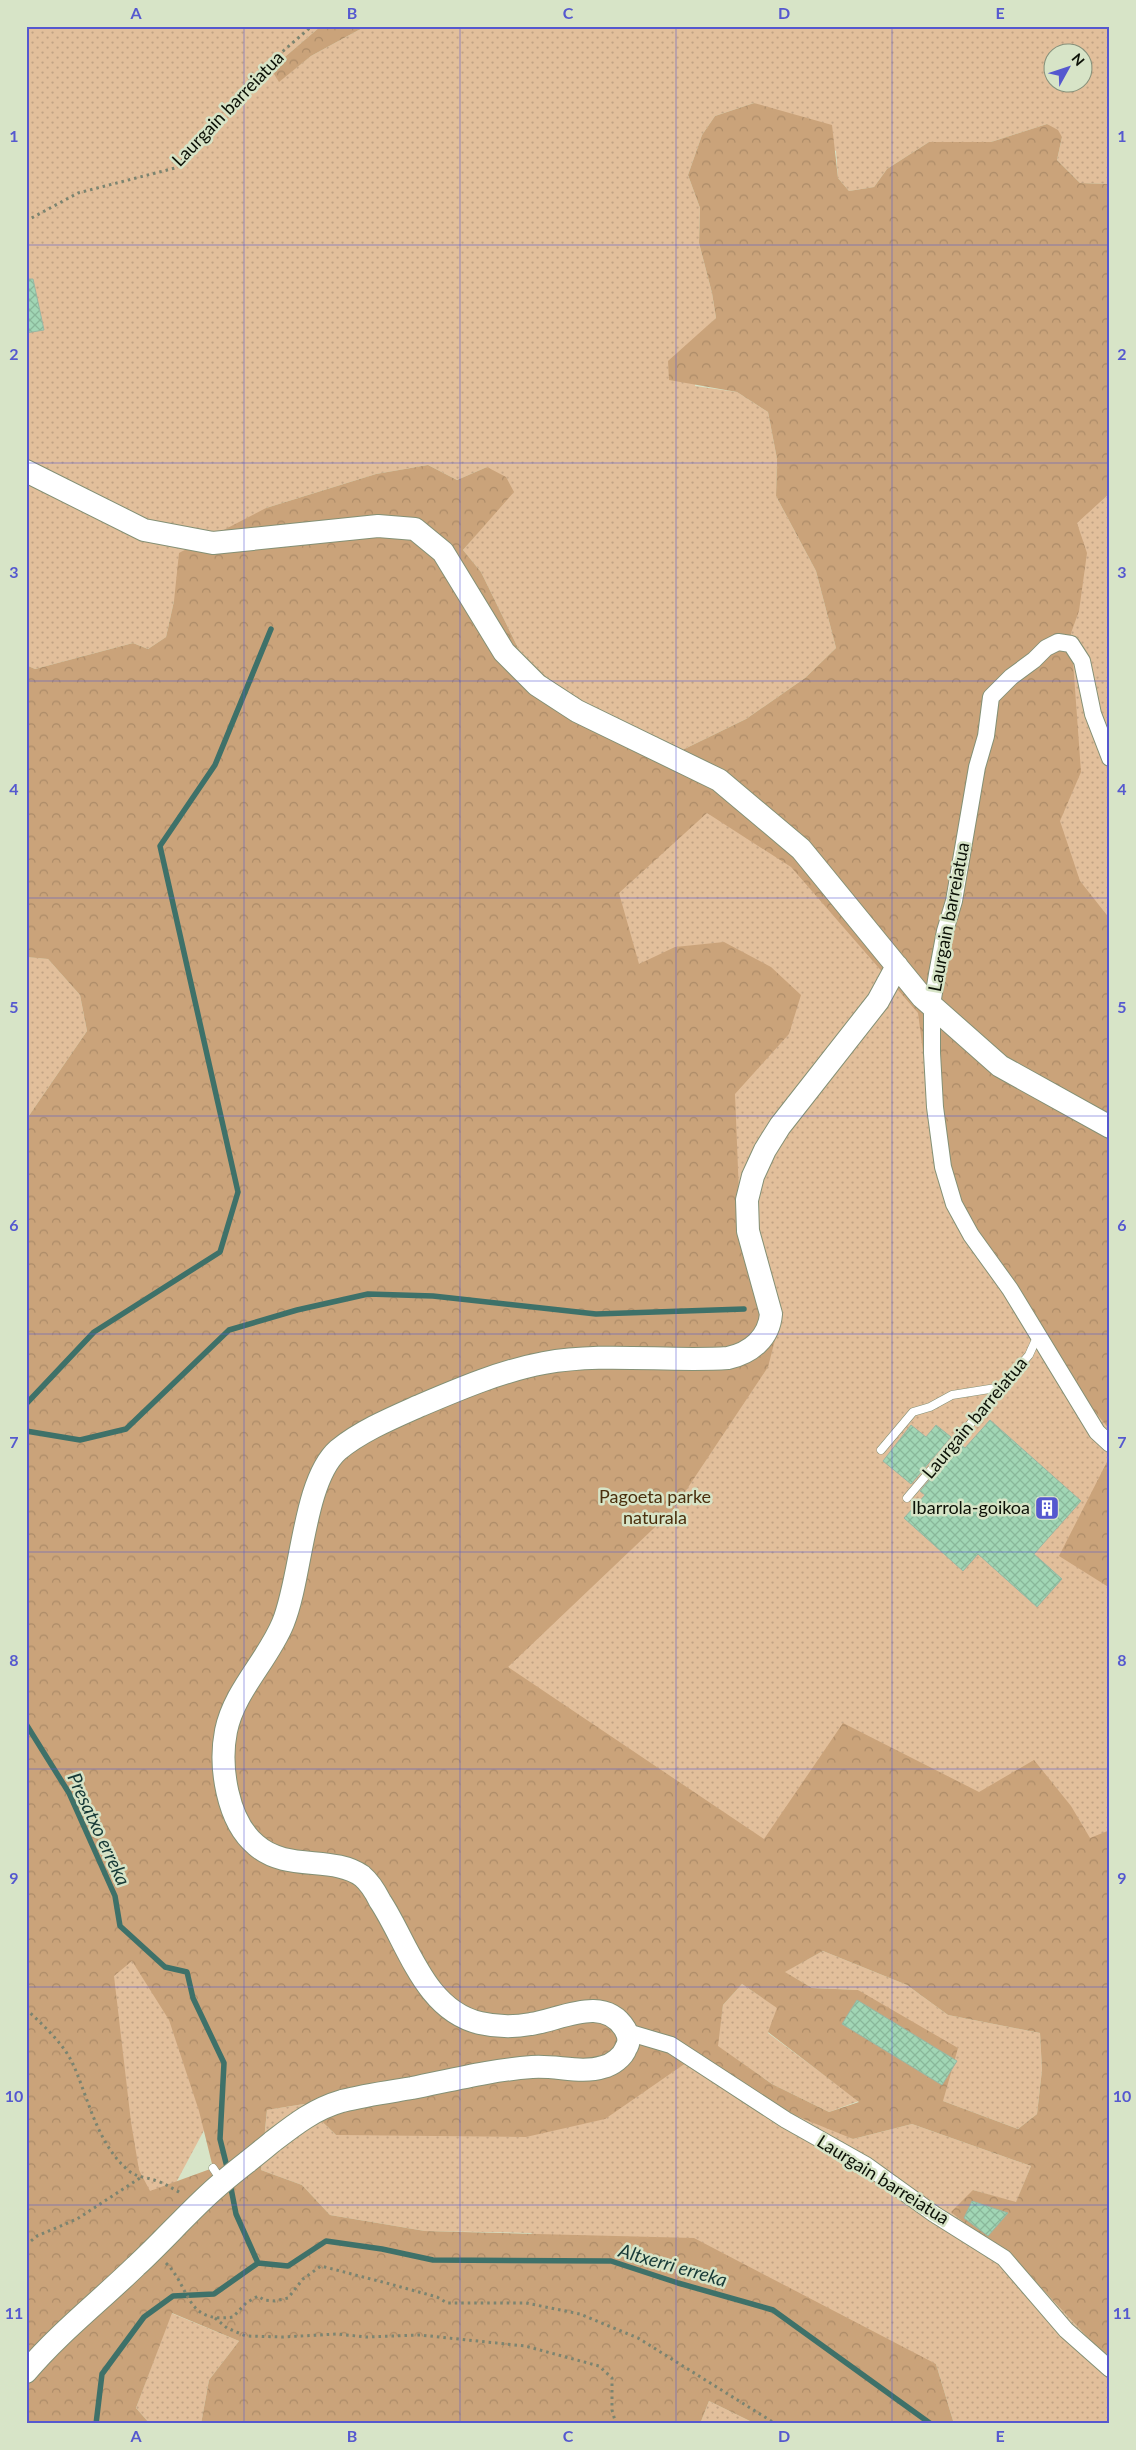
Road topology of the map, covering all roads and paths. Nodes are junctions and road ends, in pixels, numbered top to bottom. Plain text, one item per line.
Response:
1 (312, 26) edge
2 (26, 221) edge
3 (26, 471) edge
4 (1110, 758) edge
5 (897, 966) junction
6 (932, 1006) junction
7 (1110, 1127) edge
8 (1038, 1335) junction
9 (1002, 1387) junction
10 (1110, 1444) edge
11 (881, 1450) dead end
12 (907, 1498) dead end
13 (26, 2009) edge
14 (627, 2032) junction
15 (140, 2178) junction
16 (205, 2197) junction
17 (26, 2245) edge
18 (150, 2252) junction
19 (214, 2318) junction
20 (1110, 2368) edge
21 (26, 2372) edge
22 (616, 2424) edge
23 (776, 2424) edge

1 - 2 path, Laurgain barreiatua
3 - 5 street
4 - 6 street, Laurgain barreiatua
5 - 6 street
5 - 14 street
6 - 7 street
6 - 8 street, Laurgain barreiatua
8 - 9 lane, Laurgain barreiatua
8 - 10 street, Laurgain barreiatua
9 - 11 lane
9 - 12 lane, Laurgain barreiatua
13 - 15 path
14 - 16 street
14 - 20 street, Laurgain barreiatua
15 - 16 path
15 - 17 path
16 - 18 street
18 - 19 path
18 - 21 street
19 - 22 path
19 - 23 path

